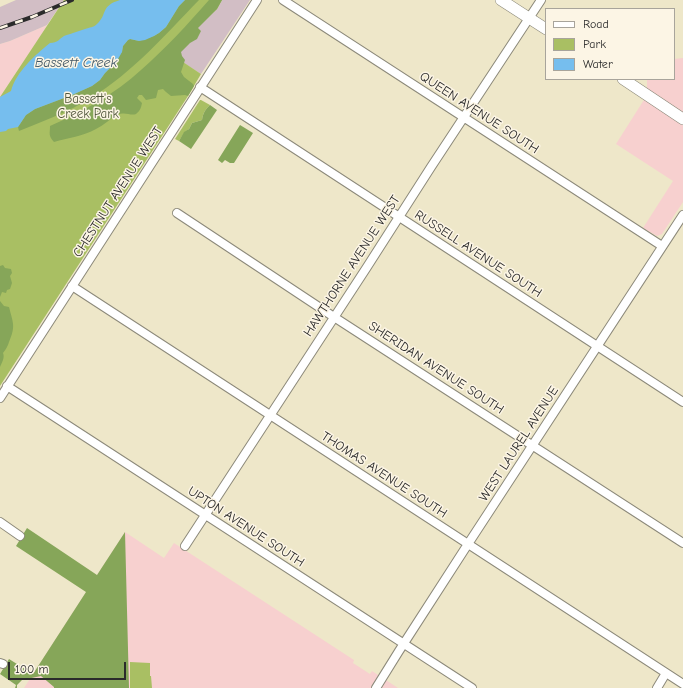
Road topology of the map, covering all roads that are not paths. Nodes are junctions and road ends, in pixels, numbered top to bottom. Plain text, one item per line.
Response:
1 (257, 0) edge
2 (283, 0) edge
3 (501, 0) edge
4 (541, 0) edge
5 (529, 18) junction
6 (545, 28) edge
7 (624, 80) edge
8 (200, 87) junction
9 (464, 117) junction
10 (683, 119) edge
11 (176, 213) dead end
12 (683, 215) edge
13 (399, 216) junction
14 (662, 246) junction
15 (72, 286) junction
16 (334, 316) junction
17 (597, 346) junction
18 (7, 386) junction
19 (0, 398) edge
20 (683, 402) edge
21 (270, 415) junction
22 (532, 445) junction
23 (205, 515) junction
24 (0, 522) edge
25 (20, 536) dead end
26 (683, 543) edge
27 (468, 544) junction
28 (185, 546) dead end
29 (404, 644) junction
30 (666, 673) junction
31 (683, 684) edge
32 (376, 688) edge
33 (472, 688) edge
34 (656, 688) edge

1 - 8 street, CHESTNUT AVENUE WEST
2 - 9 street, QUEEN AVENUE SOUTH
3 - 5 main road
4 - 5 street, HAWTHORNE AVENUE WEST
5 - 6 main road
5 - 9 street, HAWTHORNE AVENUE WEST
7 - 10 main road
8 - 13 street, RUSSELL AVENUE SOUTH
8 - 15 street, CHESTNUT AVENUE WEST
9 - 13 street, HAWTHORNE AVENUE WEST
9 - 14 street, QUEEN AVENUE SOUTH
11 - 16 street, SHERIDAN AVENUE SOUTH
12 - 14 street, WEST LAUREL AVENUE
13 - 16 street, HAWTHORNE AVENUE WEST
13 - 17 street, RUSSELL AVENUE SOUTH
14 - 17 street, WEST LAUREL AVENUE
15 - 18 street, CHESTNUT AVENUE WEST
15 - 21 street, THOMAS AVENUE SOUTH
16 - 21 street, HAWTHORNE AVENUE WEST
16 - 22 street, SHERIDAN AVENUE SOUTH
17 - 20 street, RUSSELL AVENUE SOUTH
17 - 22 street, WEST LAUREL AVENUE
18 - 19 street, CHESTNUT AVENUE WEST
18 - 23 street, UPTON AVENUE SOUTH
21 - 23 street, HAWTHORNE AVENUE WEST
21 - 27 street, THOMAS AVENUE SOUTH
22 - 26 street, SHERIDAN AVENUE SOUTH
22 - 27 street, WEST LAUREL AVENUE
23 - 28 street, HAWTHORNE AVENUE WEST
23 - 29 street, UPTON AVENUE SOUTH
24 - 25 street
27 - 29 street, WEST LAUREL AVENUE
27 - 30 street, THOMAS AVENUE SOUTH
29 - 32 street, WEST LAUREL AVENUE
29 - 33 street, UPTON AVENUE SOUTH
30 - 31 street, THOMAS AVENUE SOUTH
30 - 34 street

